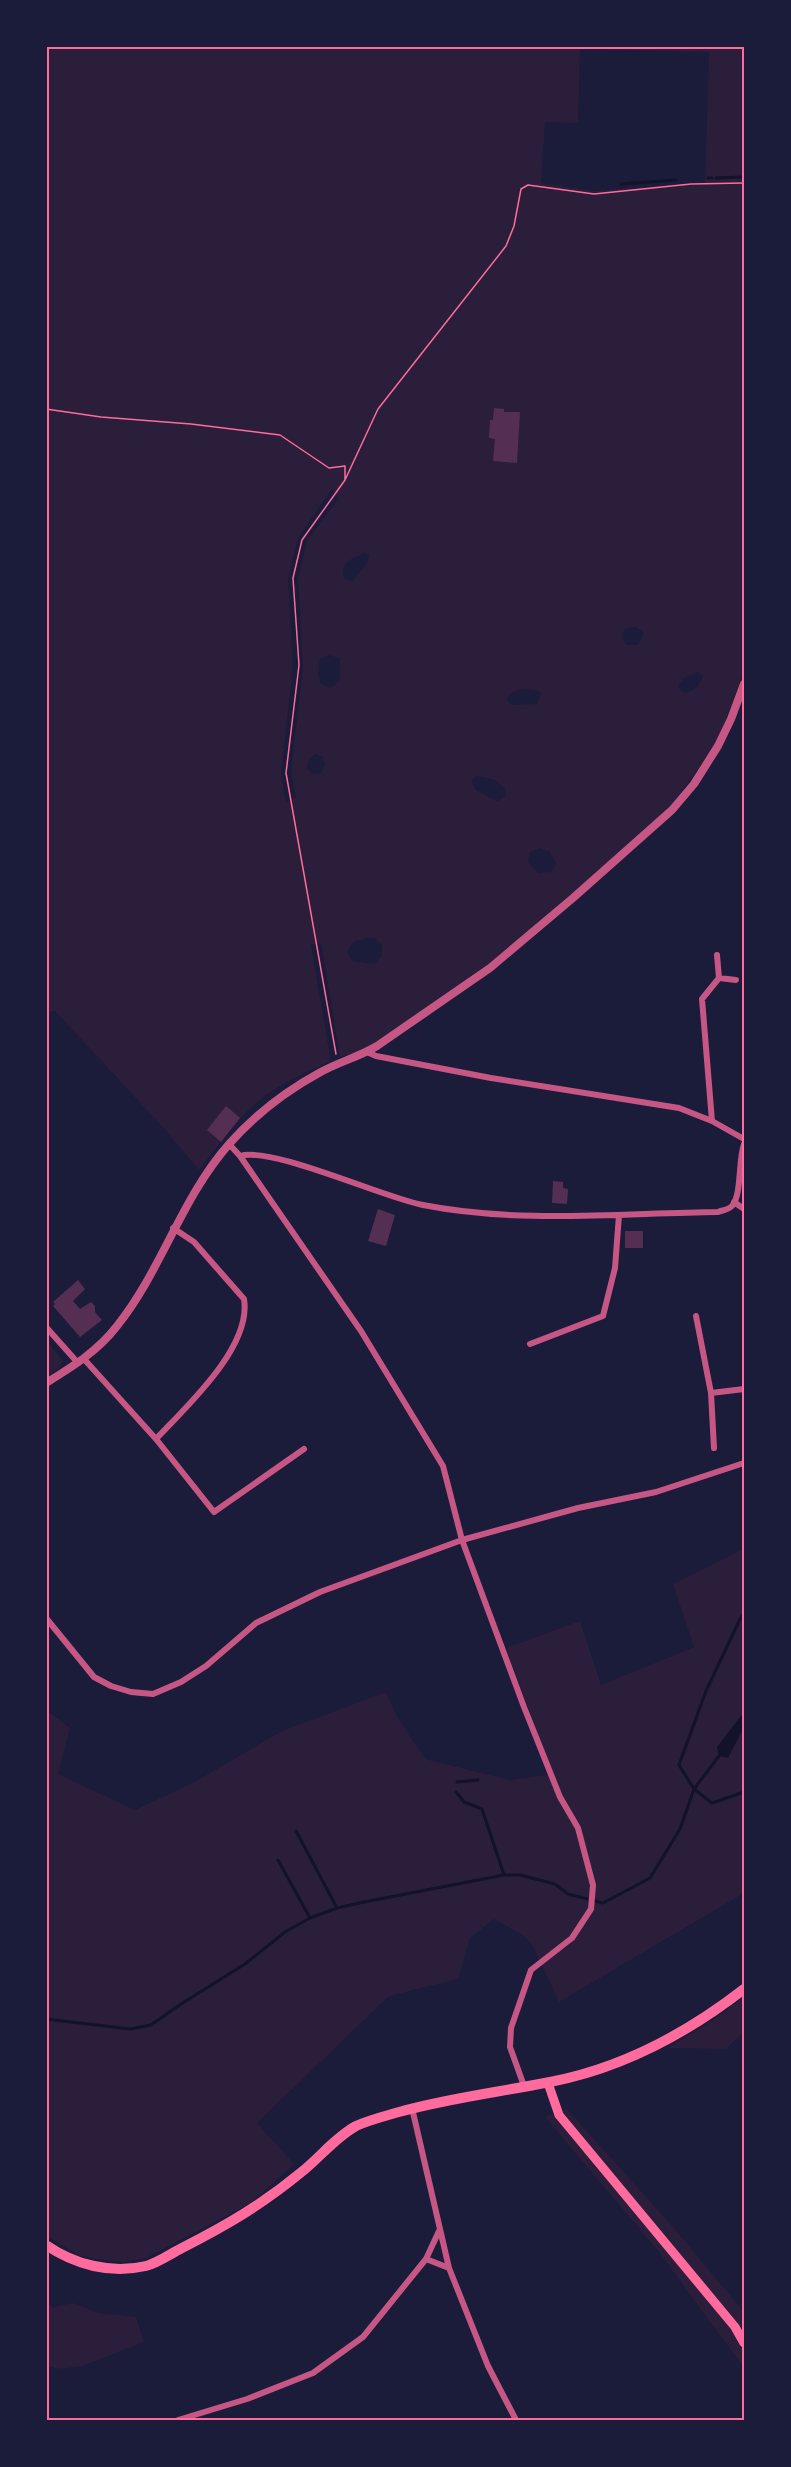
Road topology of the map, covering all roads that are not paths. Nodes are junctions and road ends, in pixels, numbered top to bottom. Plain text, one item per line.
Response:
1 (744, 684) edge
2 (717, 955) dead end
3 (719, 978) junction
4 (736, 980) dead end
5 (367, 1052) junction
6 (712, 1121) junction
7 (744, 1139) edge
8 (229, 1144) junction
9 (744, 1144) edge
10 (240, 1156) junction
11 (734, 1202) junction
12 (744, 1209) edge
13 (619, 1215) junction
14 (173, 1228) junction
15 (696, 1316) dead end
16 (46, 1327) edge
17 (530, 1344) dead end
18 (81, 1361) junction
19 (46, 1383) edge
20 (744, 1389) edge
21 (711, 1393) junction
22 (156, 1439) junction
23 (714, 1448) dead end
24 (303, 1449) dead end
25 (744, 1463) edge
26 (462, 1540) junction
27 (46, 1618) edge
28 (744, 1989) edge
29 (548, 2083) junction
30 (524, 2086) junction
31 (412, 2108) junction
32 (439, 2230) junction
33 (46, 2245) edge
34 (426, 2259) junction
35 (449, 2268) junction
36 (744, 2343) edge
37 (178, 2421) edge
38 (516, 2421) edge

1 - 5 street
2 - 3 street
3 - 4 street
3 - 6 street
5 - 6 street
5 - 8 street
6 - 7 street
8 - 10 street
8 - 14 street
9 - 11 street
10 - 13 street
10 - 26 street
11 - 12 street
11 - 13 street
13 - 17 street
14 - 18 street
14 - 22 street
15 - 21 street
16 - 18 street
18 - 19 street
18 - 22 street
20 - 21 street
21 - 23 street
22 - 24 street
25 - 26 street
26 - 27 street
26 - 30 street
28 - 29 main road
29 - 30 main road
29 - 36 main road
30 - 31 main road
31 - 32 street
31 - 33 main road
32 - 34 street
32 - 35 street
34 - 35 street
34 - 37 street
35 - 38 street

